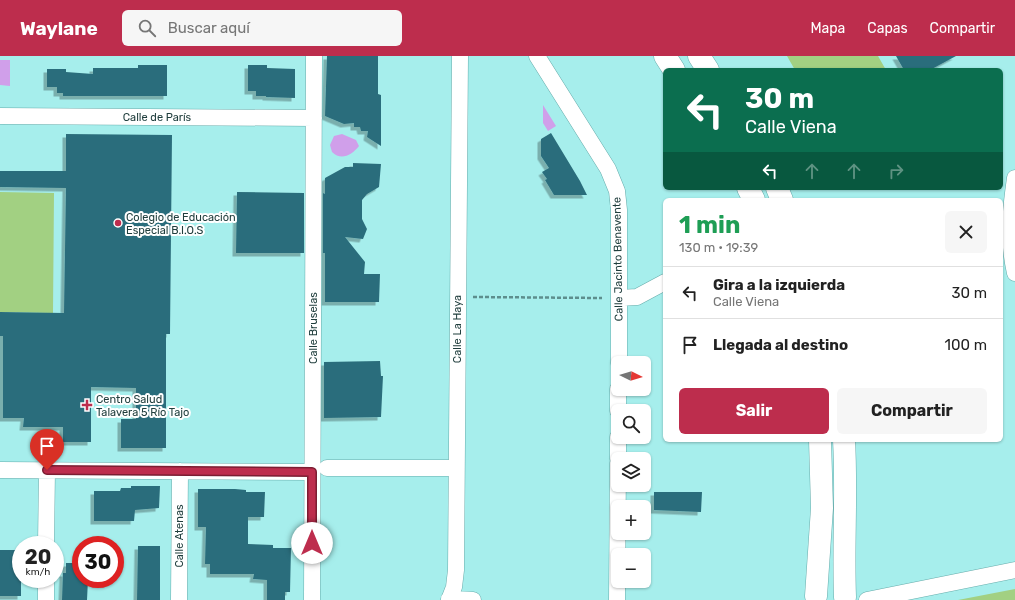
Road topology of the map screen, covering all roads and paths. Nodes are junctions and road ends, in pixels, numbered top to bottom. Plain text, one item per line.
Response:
1 (314, 56) edge
2 (460, 56) edge
3 (537, 56) edge
4 (665, 56) edge
5 (699, 56) edge
6 (673, 68) edge
7 (707, 68) edge
8 (0, 116) edge
9 (314, 118) junction
10 (1015, 178) edge
11 (1013, 200) edge
12 (1015, 273) edge
13 (663, 283) edge
14 (470, 297) dead end
15 (619, 298) junction
16 (618, 356) edge
17 (820, 442) edge
18 (844, 442) edge
19 (456, 468) junction
20 (0, 470) edge
21 (47, 470) junction
22 (319, 470) junction
23 (180, 471) junction
24 (618, 492) edge
25 (46, 536) edge
26 (1015, 570) edge
27 (46, 588) edge
28 (811, 598) edge
29 (849, 598) edge
30 (46, 600) edge
31 (179, 600) edge
32 (312, 600) edge
33 (449, 600) edge
34 (473, 600) edge
35 (617, 600) edge
36 (866, 600) edge

1 - 9 street, Calle Bruselas
2 - 19 street, Calle La Haya
3 - 15 street, Calle Jacinto Benavente
4 - 6 street
5 - 7 street
8 - 9 street, Calle de París
9 - 22 street, Calle Bruselas
10 - 11 street
11 - 12 street
13 - 15 street
14 - 15 path
15 - 16 street, Calle Jacinto Benavente
17 - 28 street
18 - 29 street
19 - 22 street
19 - 33 street, Calle La Haya
20 - 21 street
21 - 23 street
21 - 25 street
22 - 23 street
22 - 32 street, Calle Bruselas
23 - 31 street, Calle Atenas
24 - 35 street
26 - 36 street
27 - 30 street
28 - 29 street
33 - 34 street

